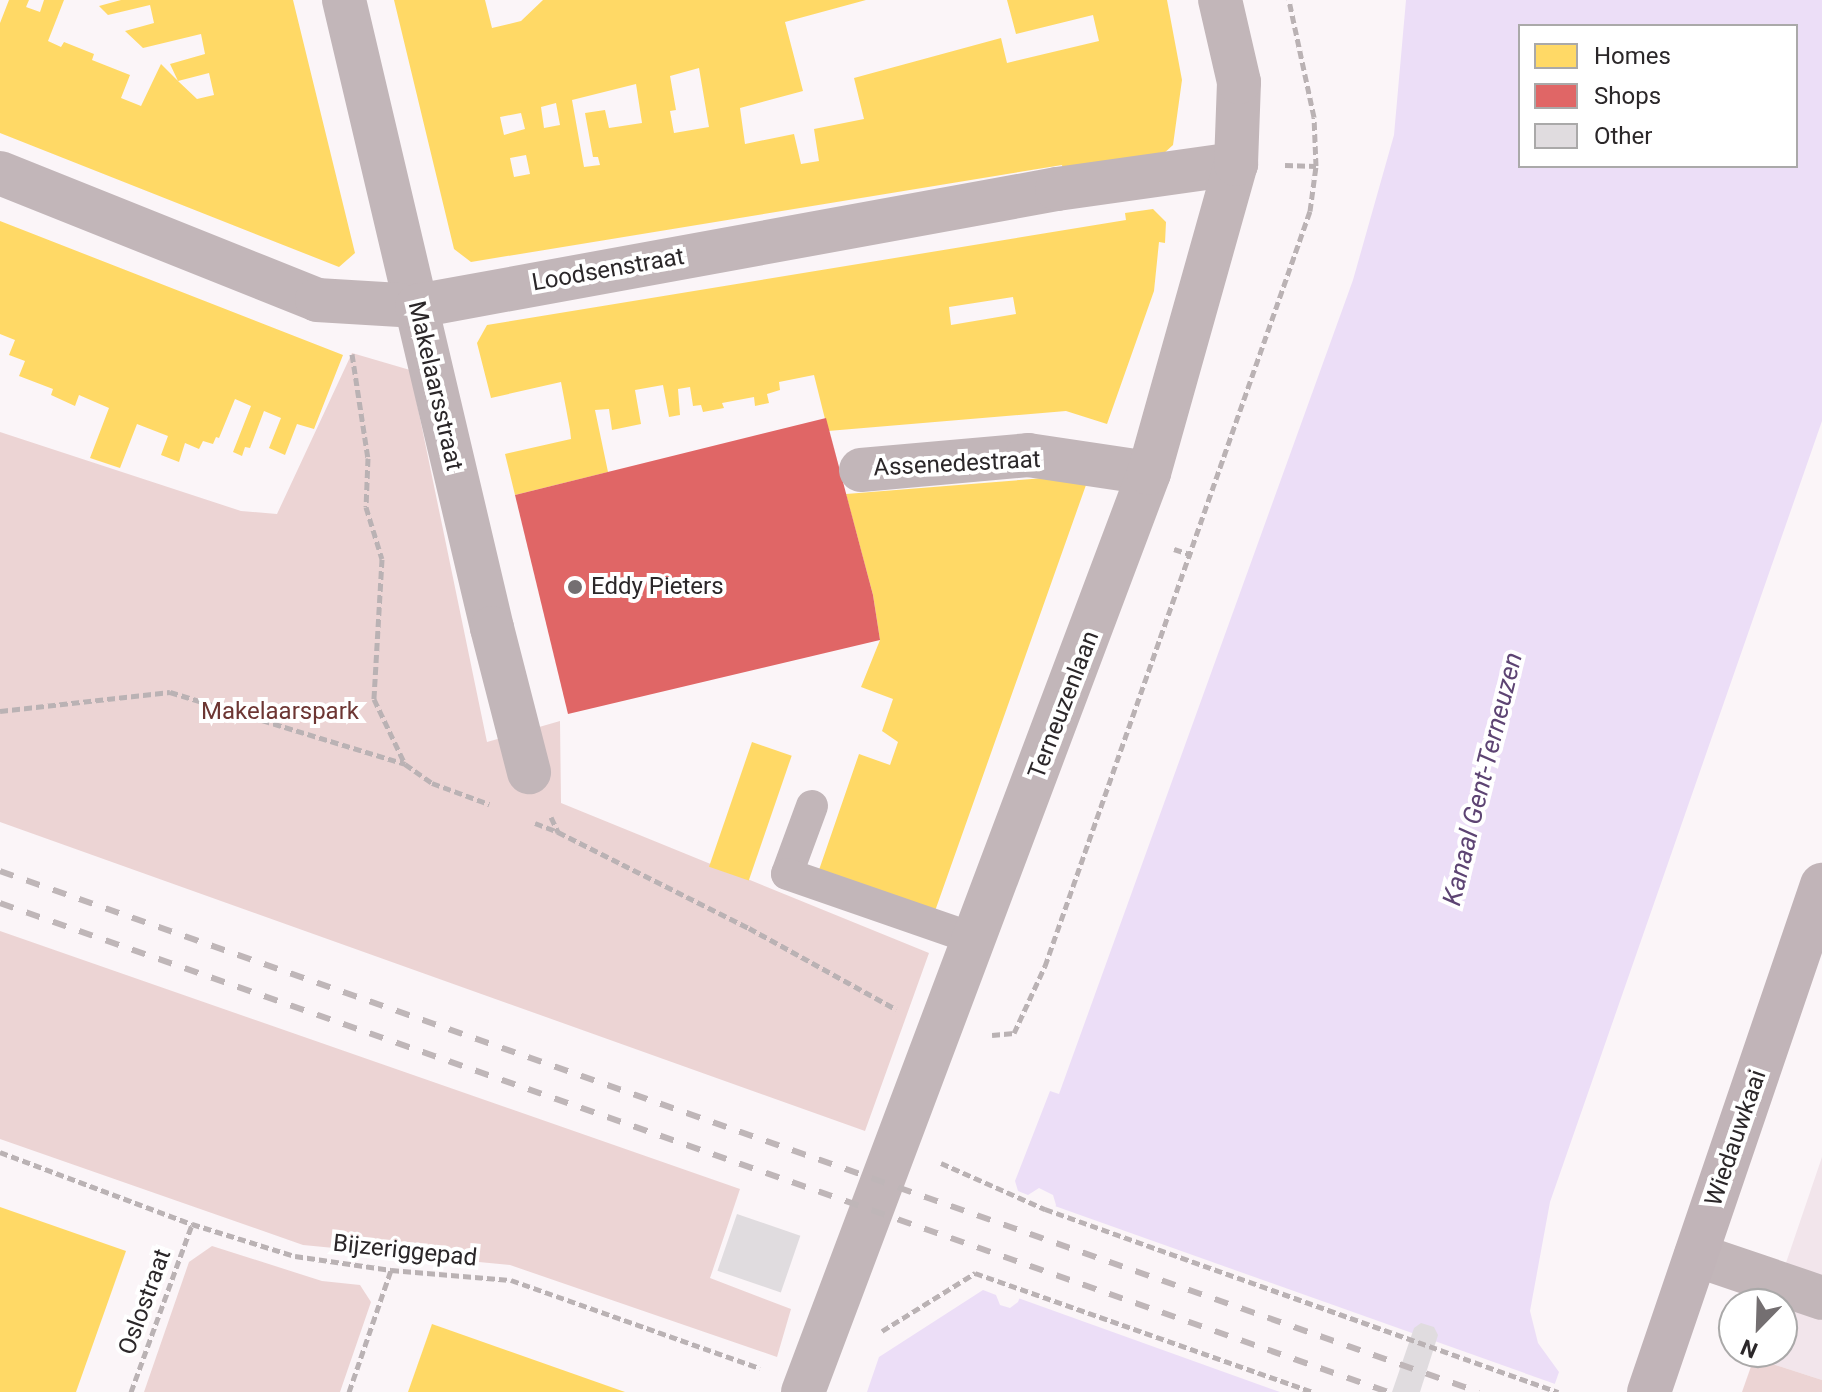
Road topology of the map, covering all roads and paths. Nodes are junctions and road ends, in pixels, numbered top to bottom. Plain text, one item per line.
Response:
1 (344, 0) edge
2 (1220, 0) edge
3 (1289, 0) edge
4 (1236, 164) junction
5 (0, 173) edge
6 (345, 301) junction
7 (417, 306) junction
8 (861, 470) dead end
9 (1149, 473) junction
10 (0, 711) edge
11 (405, 764) junction
12 (529, 772) joint
13 (432, 783) dead end
14 (812, 806) dead end
15 (1822, 885) edge
16 (975, 939) junction
17 (942, 1023) junction
18 (897, 1142) junction
19 (0, 1152) edge
20 (192, 1224) junction
21 (1696, 1255) junction
22 (391, 1270) junction
23 (1822, 1298) edge
24 (826, 1332) junction
25 (805, 1388) edge
26 (131, 1392) edge
27 (349, 1392) edge
28 (1312, 1392) edge
29 (1558, 1392) edge
30 (1649, 1392) edge

1 - 7 street, Makelaarsstraat
2 - 4 street, Terneuzenlaan
3 - 17 path
4 - 7 street, Loodsenstraat
4 - 9 street, Terneuzenlaan
5 - 6 street, Loodsenstraat
6 - 7 street, Loodsenstraat
6 - 11 path
7 - 12 street, Makelaarsstraat
8 - 9 street, Assenedestraat
9 - 16 street, Terneuzenlaan
10 - 11 path
11 - 13 path
12 - 17 path
14 - 16 lane
15 - 21 main road, Wiedauwkaai
16 - 17 street, Terneuzenlaan
17 - 18 street, Terneuzenlaan
18 - 24 street, Terneuzenlaan
18 - 29 path
19 - 20 path, Bijzeriggepad
20 - 22 path, Bijzeriggepad
20 - 26 path, Oslostraat
21 - 23 street
21 - 30 main road, Wiedauwkaai
22 - 25 path, Bijzeriggepad
22 - 27 path
24 - 25 street, Terneuzenlaan
24 - 28 path

